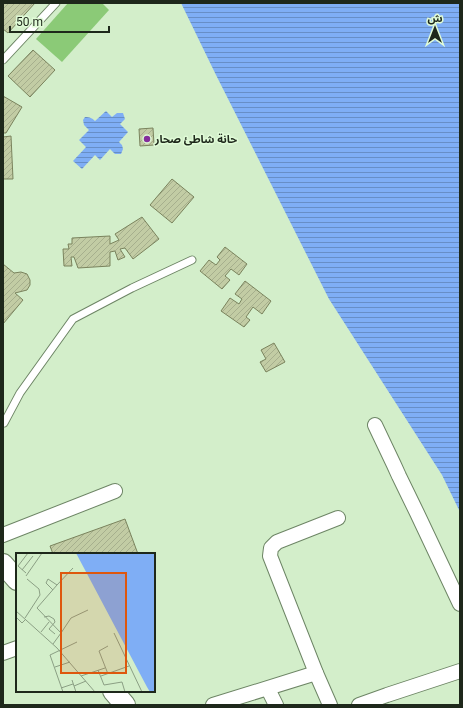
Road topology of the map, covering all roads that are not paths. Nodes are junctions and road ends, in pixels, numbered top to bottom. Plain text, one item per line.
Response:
1 (56, 3) edge
2 (3, 60) edge
3 (192, 260) dead end
4 (3, 424) edge
5 (375, 425) dead end
6 (115, 491) dead end
7 (338, 518) dead end
8 (3, 535) edge
9 (3, 564) edge
10 (16, 579) edge
11 (460, 604) edge
12 (16, 648) edge
13 (3, 653) edge
14 (460, 671) edge
15 (316, 673) junction
16 (268, 689) junction
17 (114, 692) edge
18 (125, 705) edge
19 (213, 705) edge
20 (276, 705) edge
21 (330, 705) edge
22 (359, 705) edge

1 - 2 lane
3 - 4 lane
5 - 11 street
6 - 8 street
7 - 15 street
9 - 10 main road
12 - 13 street
14 - 22 street
15 - 16 street
15 - 21 street
16 - 19 street
16 - 20 street
17 - 18 main road

